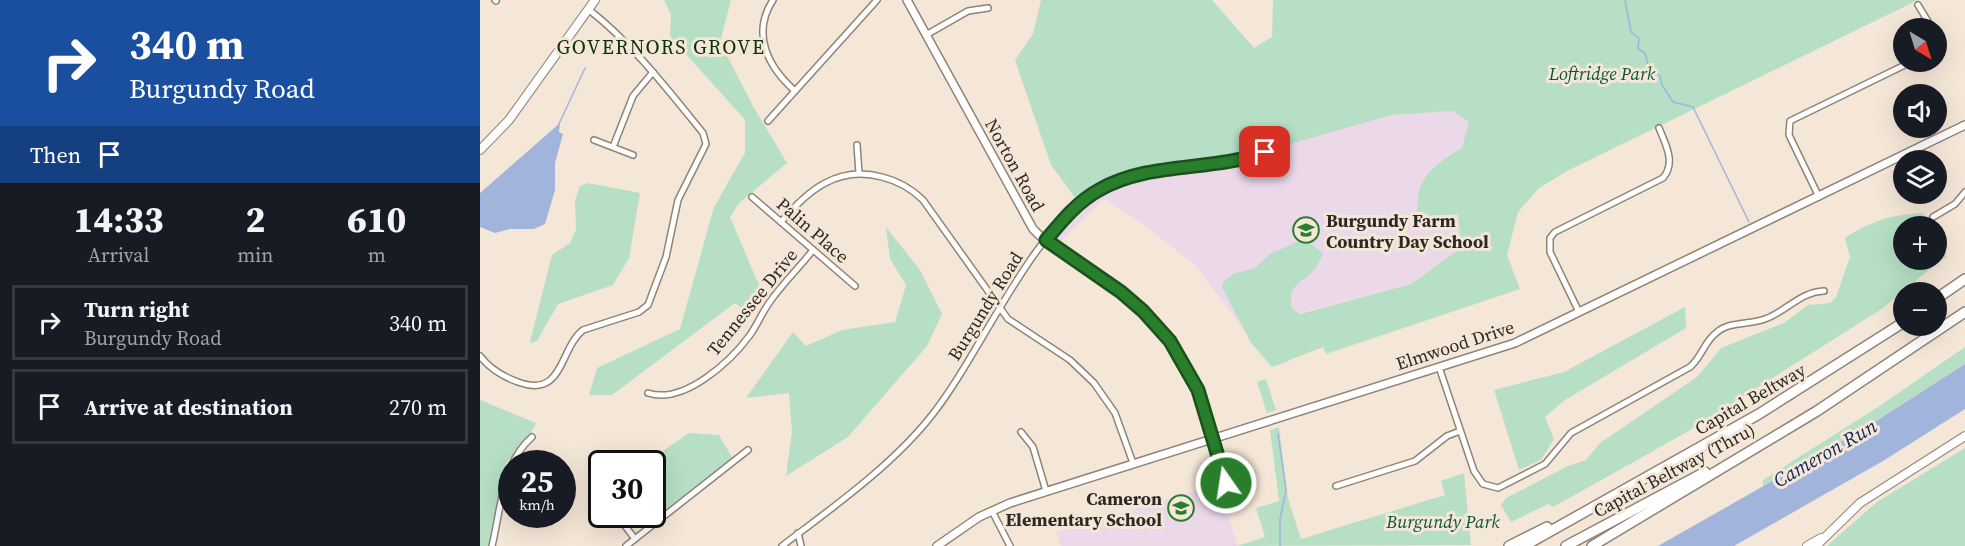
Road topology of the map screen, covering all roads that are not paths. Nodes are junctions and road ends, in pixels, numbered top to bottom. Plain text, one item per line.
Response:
1 (595, 0) edge
2 (773, 0) edge
3 (877, 0) edge
4 (907, 0) edge
5 (1918, 5) dead end
6 (988, 8) dead end
7 (588, 9) junction
8 (1926, 18) edge
9 (926, 35) junction
10 (1893, 71) edge
11 (653, 72) junction
12 (795, 91) junction
13 (768, 122) dead end
14 (1964, 127) edge
15 (1659, 128) dead end
16 (594, 140) dead end
17 (1286, 144) dead end
18 (857, 146) dead end
19 (613, 147) junction
20 (480, 150) edge
21 (633, 155) dead end
22 (859, 173) junction
23 (1668, 173) junction
24 (1676, 174) dead end
25 (1965, 192) edge
26 (752, 197) dead end
27 (1819, 197) junction
28 (1935, 216) edge
29 (781, 222) junction
30 (1046, 240) junction
31 (813, 250) junction
32 (1965, 279) edge
33 (855, 286) dead end
34 (1824, 291) dead end
35 (1947, 291) edge
36 (1000, 310) junction
37 (1579, 312) junction
38 (1965, 312) edge
39 (1893, 329) edge
40 (480, 356) edge
41 (1439, 367) junction
42 (648, 393) dead end
43 (1798, 423) junction
44 (1460, 431) junction
45 (1021, 432) dead end
46 (1965, 436) edge
47 (532, 437) dead end
48 (1214, 438) junction
49 (747, 450) dead end
50 (1133, 463) junction
51 (1336, 486) dead end
52 (1046, 491) junction
53 (1217, 494) dead end
54 (1609, 498) junction
55 (992, 511) junction
56 (627, 528) edge
57 (798, 533) junction
58 (1827, 534) junction
59 (635, 539) junction
60 (492, 546) edge
61 (626, 546) edge
62 (782, 546) edge
63 (801, 546) edge
64 (937, 546) edge
65 (1010, 546) edge
66 (1509, 546) edge
67 (1524, 546) edge
68 (1566, 546) edge
69 (1592, 546) edge
70 (1807, 546) edge
71 (1816, 546) edge

1 - 7 main road
2 - 12 street
3 - 12 street
4 - 9 street, Norton Road
5 - 8 street
6 - 9 street
7 - 11 street
7 - 20 main road
9 - 30 street, Norton Road
10 - 27 street
11 - 19 street
11 - 40 street
12 - 13 street
14 - 27 street, Elmwood Drive
15 - 23 street
16 - 19 street
17 - 30 street, Burgundy Road
18 - 22 street
19 - 21 street
22 - 29 street
22 - 36 street
23 - 24 street
23 - 37 street
25 - 28 street
26 - 29 street, Palin Place
27 - 37 street, Elmwood Drive
29 - 31 street, Palin Place
30 - 36 street, Burgundy Road
30 - 48 street, Norton Road
31 - 33 street, Palin Place
31 - 42 street, Tennessee Drive
32 - 35 highway
34 - 44 street
36 - 50 street
36 - 57 street, Burgundy Road
37 - 41 street, Elmwood Drive
38 - 43 highway
39 - 54 highway, Capital Beltway
41 - 44 street
41 - 48 street, Elmwood Drive
43 - 68 highway, Capital Beltway (Thru)
43 - 69 highway
44 - 51 street
45 - 52 street
46 - 58 main road
47 - 60 street
48 - 50 street, Elmwood Drive
48 - 53 street, Norton Road
49 - 59 street
50 - 52 street, Elmwood Drive
52 - 55 street, Elmwood Drive
54 - 66 highway
54 - 67 highway, Capital Beltway (Thru)
55 - 64 street, Elmwood Drive
55 - 65 street
56 - 59 street
57 - 62 street, Burgundy Road
57 - 63 street
58 - 70 main road
58 - 71 main road
59 - 61 street

